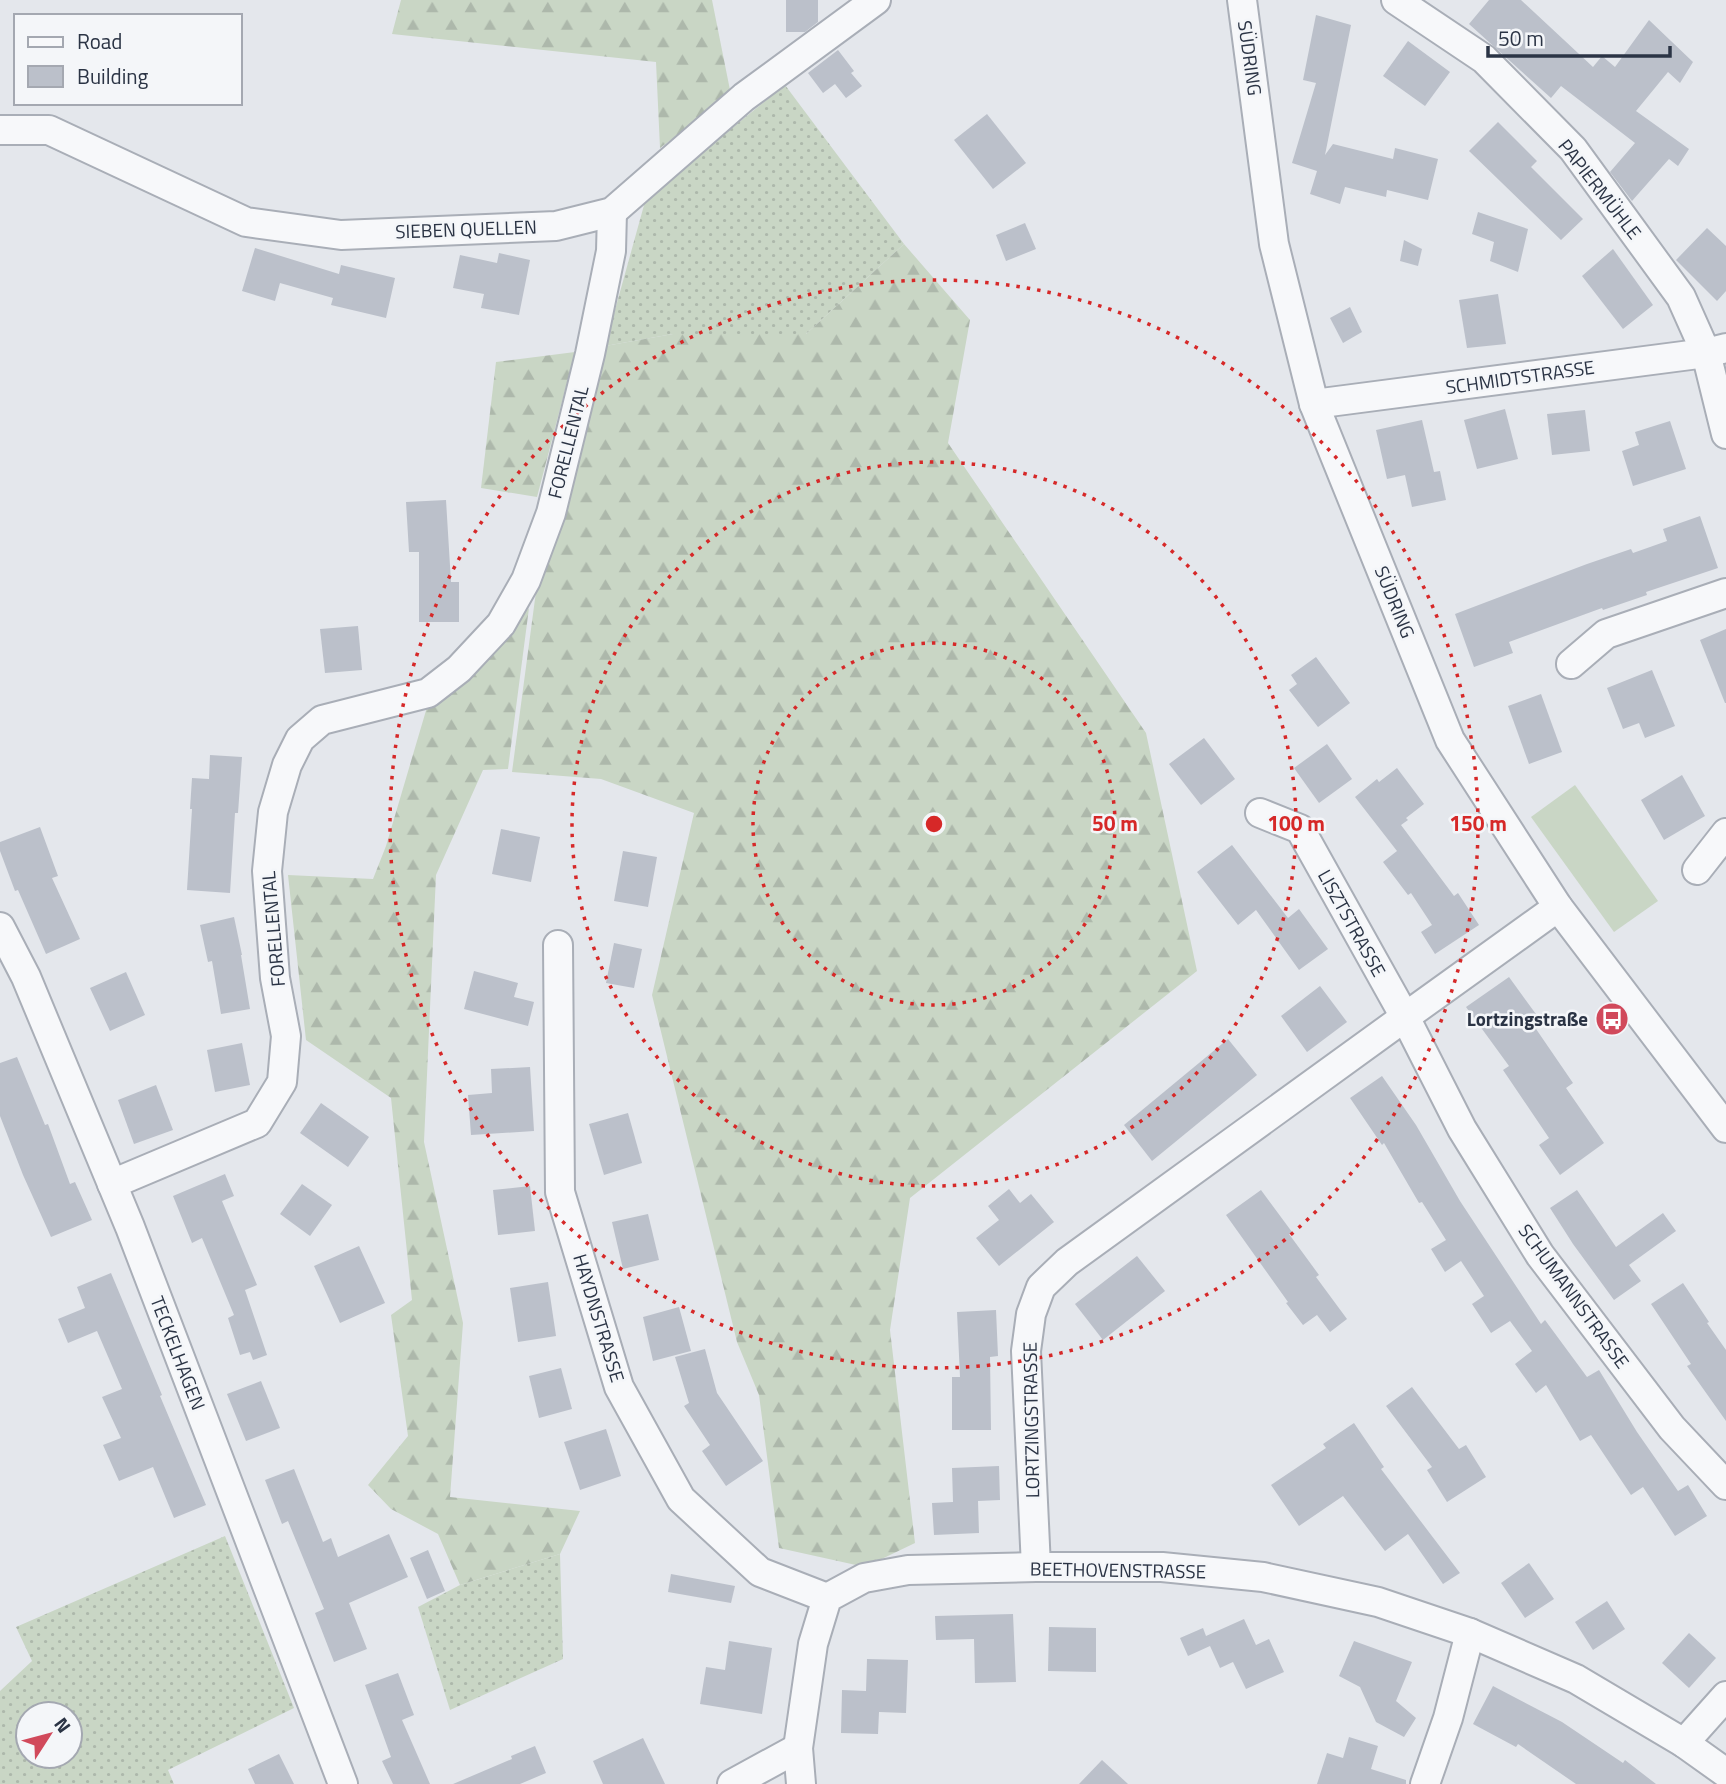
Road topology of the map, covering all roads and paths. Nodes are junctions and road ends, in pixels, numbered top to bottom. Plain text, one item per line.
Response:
1 (876, 0) edge
2 (1242, 0) edge
3 (1396, 0) edge
4 (0, 130) edge
5 (612, 212) junction
6 (1716, 350) edge
7 (1314, 404) junction
8 (1726, 435) edge
9 (1726, 593) edge
10 (1571, 664) dead end
11 (1260, 813) dead end
12 (1726, 833) edge
13 (1698, 870) dead end
14 (1558, 907) junction
15 (0, 927) edge
16 (558, 945) dead end
17 (1405, 1017) junction
18 (1726, 1128) edge
19 (112, 1184) junction
20 (1726, 1485) edge
21 (1036, 1567) junction
22 (828, 1598) junction
23 (1470, 1633) junction
24 (1726, 1696) edge
25 (1684, 1743) junction
26 (798, 1748) junction
27 (1726, 1773) edge
28 (342, 1784) edge
29 (732, 1784) edge
30 (801, 1784) edge
31 (1425, 1784) edge

1 - 5 street, SIEBEN QUELLEN
2 - 7 street, SÜDRING
3 - 6 street, PAPIERMÜHLE
4 - 5 street, SIEBEN QUELLEN
5 - 19 street, FORELLENTAL
6 - 7 street, SCHMIDTSTRASSE
6 - 8 street, PAPIERMÜHLE
7 - 14 street, SÜDRING
9 - 10 street
11 - 17 street, LISZTSTRASSE
12 - 13 street
14 - 17 street, LORTZINGSTRASSE
14 - 18 street, SÜDRING
15 - 19 street, TECKELHAGEN
16 - 22 street, HAYDNSTRASSE
17 - 20 street, SCHUMANNSTRASSE
17 - 21 street, LORTZINGSTRASSE
19 - 28 street, TECKELHAGEN
21 - 22 street, BEETHOVENSTRASSE
21 - 23 street, BEETHOVENSTRASSE
22 - 26 street
23 - 25 street, BEETHOVENSTRASSE
23 - 31 street
24 - 25 street
25 - 27 street, BEETHOVENSTRASSE
26 - 29 street
26 - 30 street

